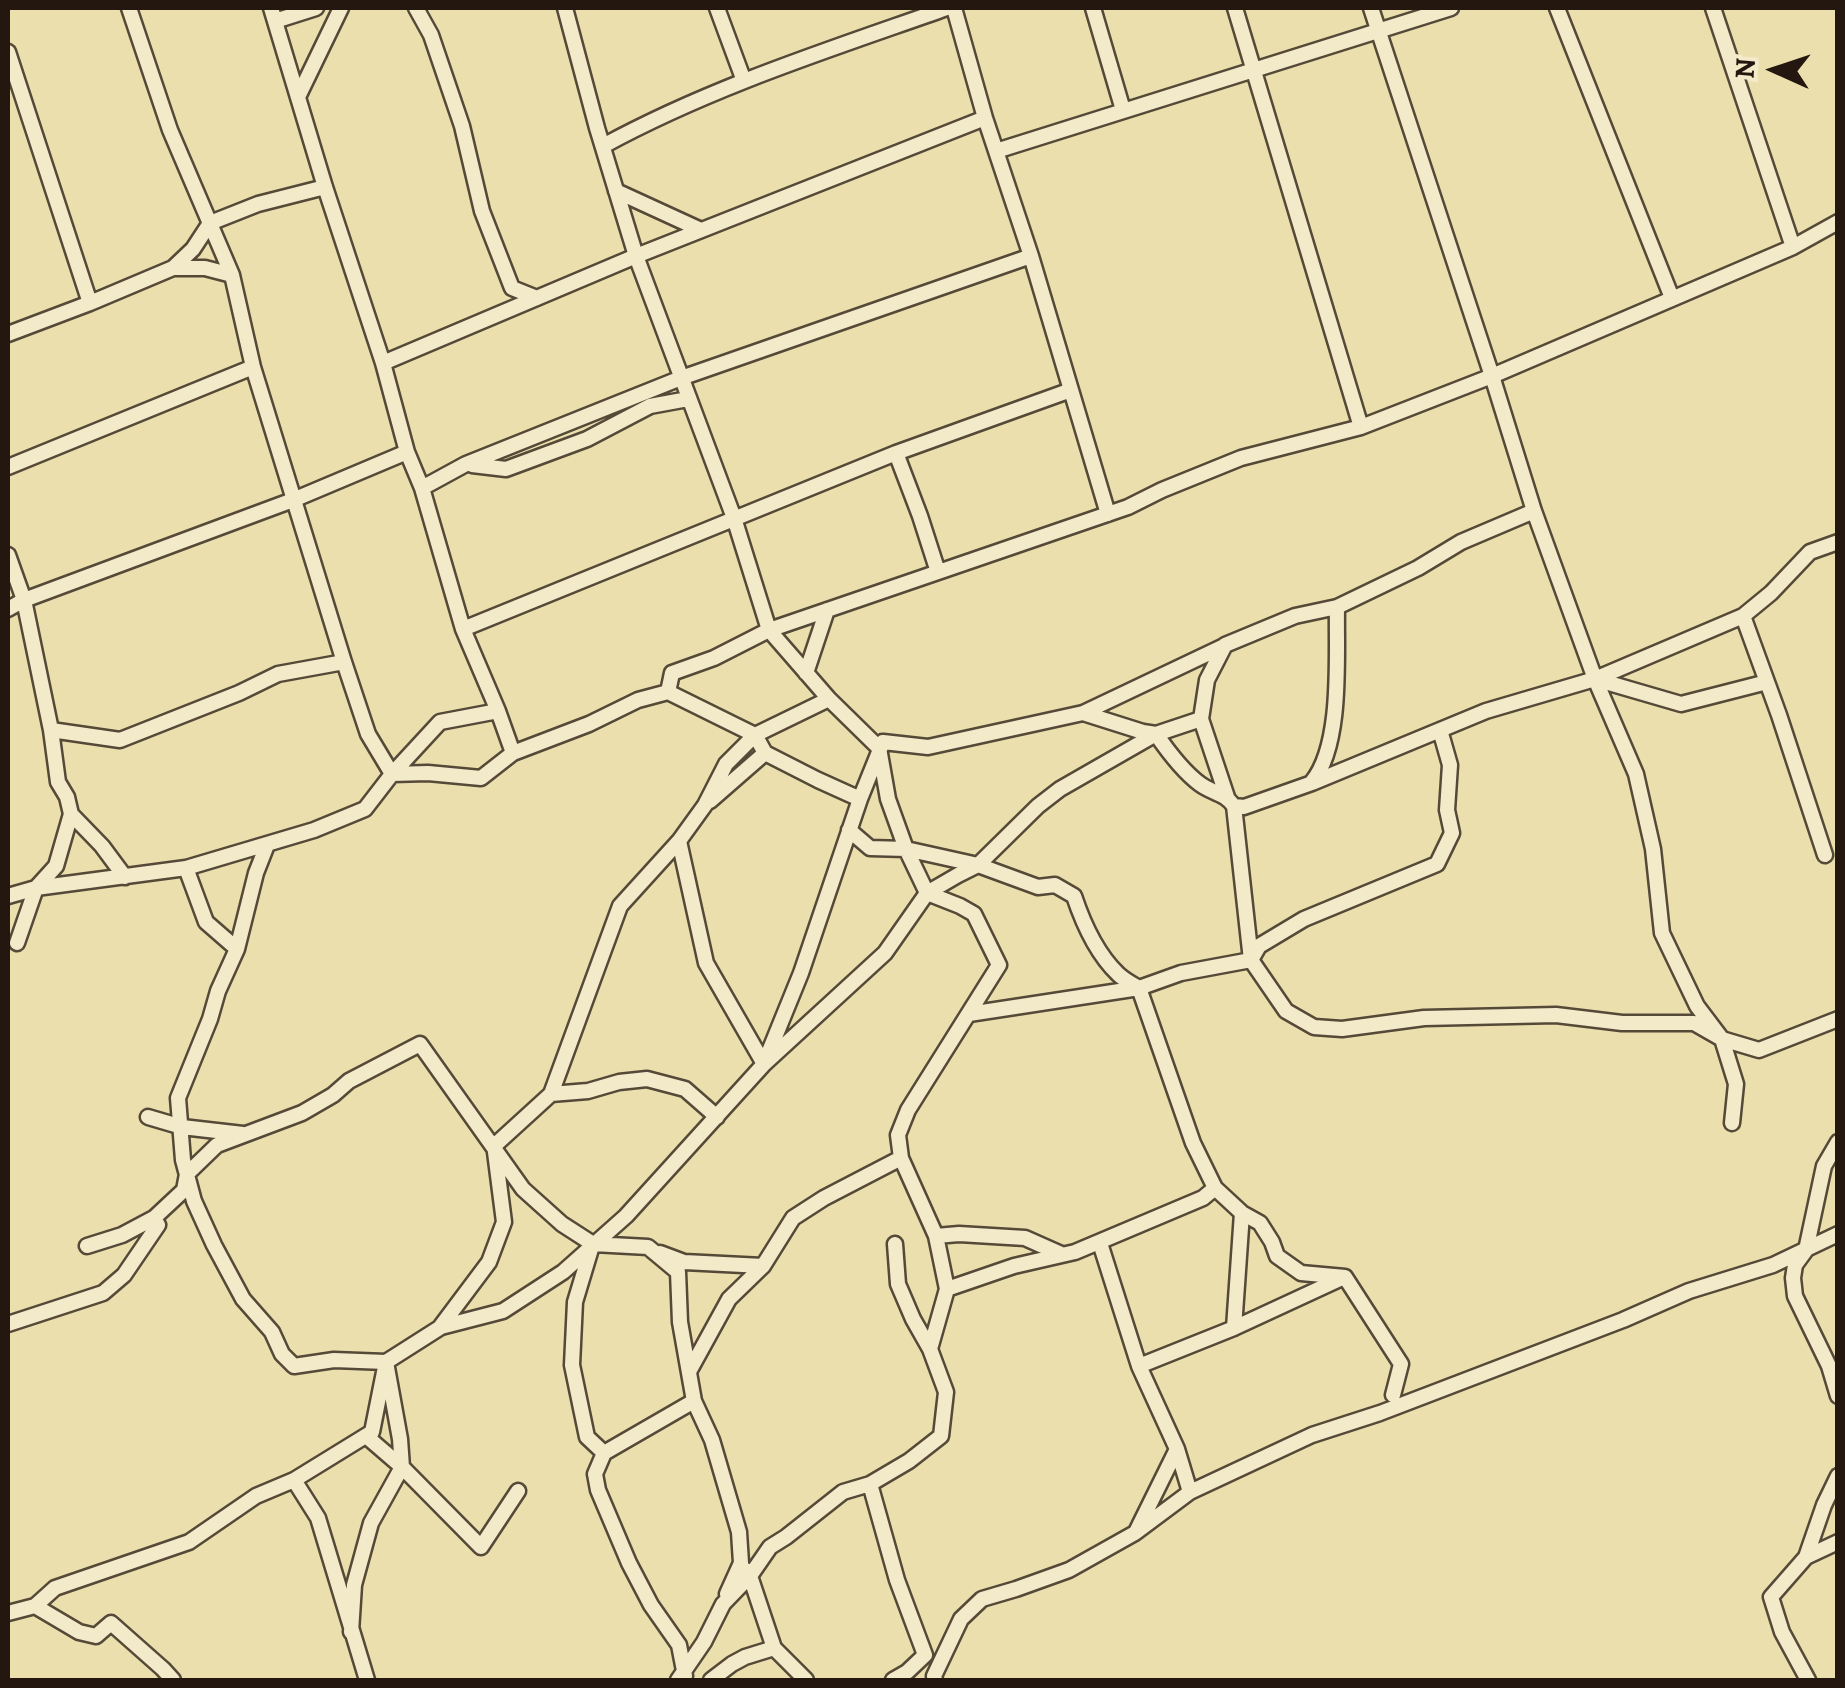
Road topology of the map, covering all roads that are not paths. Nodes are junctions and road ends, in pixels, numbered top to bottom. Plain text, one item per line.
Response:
1 (129, 8) edge
2 (316, 8) edge
3 (341, 8) edge
4 (416, 8) edge
5 (565, 8) edge
6 (718, 8) edge
7 (950, 8) edge
8 (1093, 8) edge
9 (1235, 8) edge
10 (1371, 8) edge
11 (1451, 8) edge
12 (1557, 8) edge
13 (1713, 8) edge
14 (273, 14) edge
15 (1378, 32) junction
16 (8, 52) edge
17 (1254, 69) junction
18 (744, 81) junction
19 (298, 96) junction
20 (1123, 110) junction
21 (985, 118) junction
22 (603, 146) junction
23 (996, 152) junction
24 (325, 187) junction
25 (616, 191) junction
26 (210, 223) junction
27 (1837, 223) edge
28 (702, 230) junction
29 (1793, 247) junction
30 (636, 256) junction
31 (1031, 256) junction
32 (173, 268) junction
33 (232, 275) junction
34 (537, 298) junction
35 (1672, 298) junction
36 (90, 303) junction
37 (8, 334) edge
38 (384, 362) junction
39 (254, 366) junction
40 (1492, 376) junction
41 (681, 378) junction
42 (1072, 390) junction
43 (688, 398) junction
44 (1361, 428) junction
45 (407, 452) junction
46 (896, 453) junction
47 (466, 464) junction
48 (8, 467) edge
49 (422, 488) junction
50 (293, 500) junction
51 (1534, 511) junction
52 (1108, 514) junction
53 (734, 518) junction
54 (1838, 542) edge
55 (8, 555) edge
56 (938, 572) junction
57 (24, 600) junction
58 (1337, 607) junction
59 (8, 609) edge
60 (827, 610) junction
61 (1743, 616) junction
62 (464, 629) junction
63 (769, 630) junction
64 (1225, 645) junction
65 (344, 662) junction
66 (806, 673) junction
67 (1595, 680) junction
68 (1768, 682) junction
69 (668, 692) junction
70 (829, 698) junction
71 (498, 710) junction
72 (1082, 713) junction
73 (1201, 719) junction
74 (51, 730) junction
75 (1440, 730) junction
76 (1156, 734) junction
77 (755, 735) junction
78 (878, 748) junction
79 (513, 753) junction
80 (766, 753) junction
81 (392, 774) junction
82 (1312, 783) junction
83 (860, 799) junction
84 (1231, 801) junction
85 (705, 804) junction
86 (70, 814) junction
87 (849, 830) junction
88 (679, 841) junction
89 (267, 844) junction
90 (906, 848) junction
91 (1825, 855) dead end
92 (978, 866) junction
93 (186, 868) junction
94 (125, 877) junction
95 (36, 888) junction
96 (928, 893) junction
97 (8, 896) edge
98 (18, 942) dead end
99 (237, 950) junction
100 (1251, 960) junction
101 (1139, 988) junction
102 (969, 1014) junction
103 (1838, 1019) edge
104 (1722, 1038) junction
105 (764, 1064) junction
106 (551, 1094) junction
107 (178, 1098) junction
108 (717, 1117) junction
109 (1732, 1123) dead end
110 (182, 1128) junction
111 (248, 1134) junction
112 (1838, 1142) edge
113 (494, 1146) junction
114 (901, 1158) junction
115 (187, 1174) junction
116 (1214, 1188) junction
117 (1242, 1213) junction
118 (154, 1218) junction
119 (1838, 1234) edge
120 (936, 1236) junction
121 (1100, 1243) junction
122 (593, 1244) junction
123 (895, 1244) dead end
124 (87, 1246) dead end
125 (648, 1248) junction
126 (1806, 1250) junction
127 (1061, 1254) junction
128 (762, 1266) junction
129 (1345, 1277) junction
130 (947, 1290) junction
131 (8, 1324) edge
132 (441, 1327) junction
133 (1234, 1328) junction
134 (930, 1349) junction
135 (386, 1362) junction
136 (1140, 1366) junction
137 (690, 1370) junction
138 (1393, 1395) dead end
139 (1838, 1396) edge
140 (694, 1402) junction
141 (366, 1436) junction
142 (1178, 1449) junction
143 (604, 1453) junction
144 (402, 1467) junction
145 (1838, 1476) edge
146 (294, 1480) junction
147 (870, 1484) junction
148 (518, 1492) dead end
149 (1190, 1492) junction
150 (1136, 1533) junction
151 (1838, 1542) edge
152 (1806, 1557) junction
153 (745, 1569) junction
154 (35, 1606) junction
155 (8, 1613) edge
156 (351, 1632) junction
157 (774, 1648) junction
158 (925, 1655) junction
159 (683, 1678) edge
160 (935, 1678) edge
161 (174, 1680) edge
162 (367, 1680) edge
163 (711, 1680) edge
164 (806, 1680) edge
165 (893, 1680) edge
166 (1808, 1680) edge

1 - 26 street
2 - 14 street
3 - 19 street
4 - 34 street
5 - 22 street
6 - 18 street
7 - 18 street
7 - 21 street
8 - 20 street
9 - 17 street
10 - 15 street
11 - 15 street
12 - 35 street
13 - 29 street
14 - 19 street
15 - 17 street
15 - 40 street
16 - 36 street
17 - 20 street
17 - 44 street
18 - 22 street
19 - 24 street
20 - 23 street
21 - 23 street
21 - 28 street
22 - 25 street
23 - 31 street
24 - 26 street
24 - 38 street
25 - 28 street
25 - 30 street
26 - 32 street
26 - 33 street
27 - 29 street
28 - 30 street
29 - 35 street
30 - 34 street
30 - 41 street
31 - 41 street
31 - 42 street
32 - 33 street
32 - 36 street
33 - 39 street
34 - 38 street
35 - 40 street
36 - 37 street
38 - 45 street
39 - 48 street
39 - 50 street
40 - 44 street
40 - 51 street
41 - 43 street
41 - 47 street
42 - 46 street
42 - 52 street
43 - 47 street
43 - 53 street
44 - 52 street
45 - 49 street
45 - 50 street
46 - 53 street
46 - 56 street
47 - 49 street
49 - 62 street
50 - 57 street
50 - 65 street
51 - 58 street
51 - 67 street
52 - 56 street
53 - 62 street
53 - 63 street
54 - 61 street
55 - 57 street
56 - 60 street
57 - 59 street
57 - 74 street
58 - 64 street
58 - 82 street
60 - 63 street
60 - 66 street
61 - 67 street
61 - 68 street
62 - 71 street
63 - 66 street
63 - 69 street
64 - 72 street
64 - 73 street
65 - 74 street
65 - 81 street
66 - 70 street
67 - 68 street
67 - 75 street
67 - 104 street
68 - 91 street
69 - 77 street
69 - 79 street
70 - 77 street
70 - 78 street
71 - 79 street
71 - 81 street
72 - 76 street
72 - 78 street
73 - 76 street
73 - 84 street
74 - 86 street
75 - 82 street
75 - 100 street
76 - 84 street
76 - 92 street
77 - 80 street
77 - 85 street
78 - 83 street
78 - 90 street
79 - 81 street
80 - 83 street
80 - 85 street
81 - 89 street
82 - 84 street
83 - 87 street
84 - 100 street
85 - 88 street
86 - 94 street
86 - 95 street
87 - 90 street
87 - 105 street
88 - 105 street
88 - 106 street
89 - 93 street
89 - 99 street
90 - 92 street
90 - 96 street
92 - 96 street
92 - 101 street
93 - 94 street
93 - 99 street
94 - 95 street
95 - 97 street
95 - 98 street
96 - 102 street
96 - 105 street
99 - 107 street
100 - 101 street
100 - 104 street
101 - 102 street
101 - 116 street
102 - 114 street
103 - 104 street
104 - 109 street
105 - 108 street
106 - 108 street
106 - 113 street
107 - 110 street
107 - 110 street
108 - 122 street
110 - 111 street
110 - 115 street
111 - 113 street
111 - 115 street
112 - 126 street
113 - 122 street
113 - 132 street
114 - 120 street
114 - 128 street
115 - 118 street
115 - 135 street
116 - 117 street
116 - 121 street
117 - 129 street
117 - 133 street
118 - 124 street
118 - 131 street
119 - 126 street
120 - 127 street
120 - 130 street
121 - 127 street
121 - 136 street
122 - 125 street
122 - 132 street
122 - 143 street
123 - 134 street
125 - 128 street
125 - 137 street
126 - 139 street
126 - 149 street
127 - 130 street
128 - 137 street
129 - 133 street
129 - 138 street
130 - 134 street
132 - 135 street
133 - 136 street
134 - 147 street
135 - 141 street
135 - 144 street
136 - 142 street
137 - 140 street
140 - 143 street
140 - 153 street
141 - 144 street
141 - 146 street
142 - 149 street
142 - 150 street
143 - 159 street
144 - 148 street
144 - 156 street
145 - 152 street
146 - 154 street
146 - 156 street
147 - 153 street
147 - 158 street
149 - 150 street
150 - 160 street
151 - 152 street
152 - 166 street
153 - 157 street
153 - 159 street
154 - 155 street
154 - 161 street
156 - 162 street
157 - 163 street
157 - 164 street
158 - 160 street
158 - 165 street

